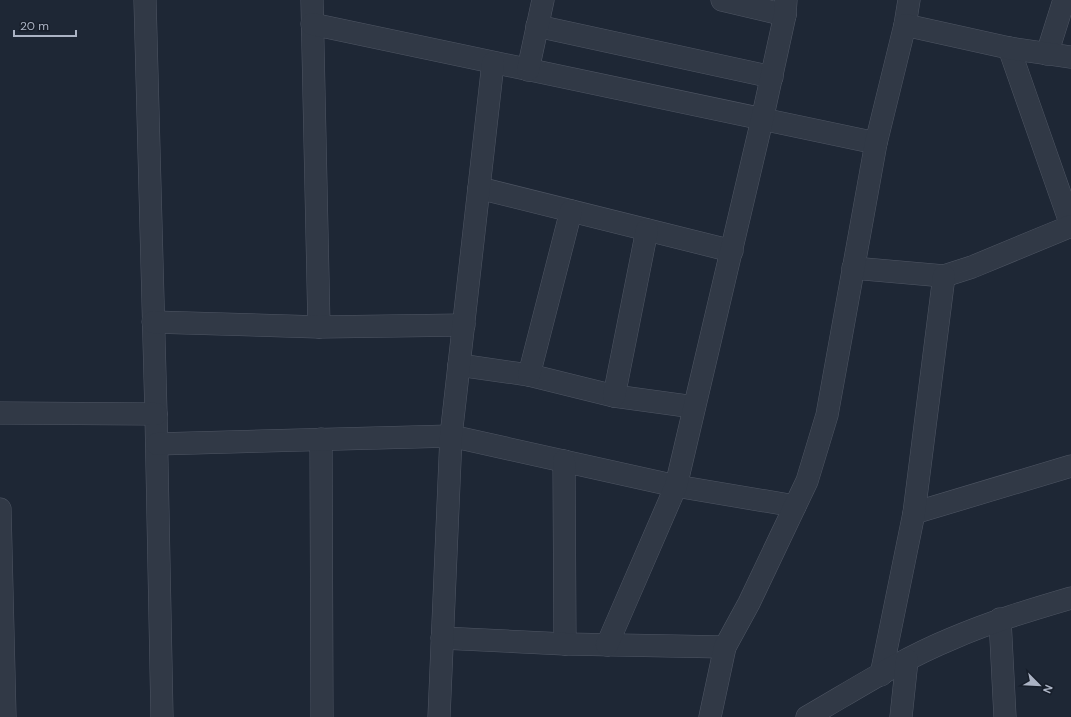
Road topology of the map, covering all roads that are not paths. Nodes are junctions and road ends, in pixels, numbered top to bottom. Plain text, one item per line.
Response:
1 (145, 0) edge
2 (312, 0) edge
3 (542, 0) edge
4 (722, 0) edge
5 (909, 0) edge
6 (1064, 0) edge
7 (786, 8) edge
8 (312, 24) junction
9 (905, 25) junction
10 (537, 26) junction
11 (1009, 48) junction
12 (1046, 54) junction
13 (1071, 58) edge
14 (493, 63) junction
15 (528, 70) junction
16 (772, 77) junction
17 (762, 120) junction
18 (876, 143) junction
19 (479, 188) junction
20 (571, 211) junction
21 (1071, 226) edge
22 (647, 230) junction
23 (732, 251) junction
24 (853, 268) junction
25 (944, 276) junction
26 (152, 322) junction
27 (464, 325) junction
28 (319, 327) junction
29 (459, 365) junction
30 (529, 375) junction
31 (614, 396) junction
32 (694, 407) junction
33 (0, 413) edge
34 (156, 414) junction
35 (451, 436) junction
36 (321, 439) junction
37 (157, 444) junction
38 (564, 461) junction
39 (1071, 466) edge
40 (676, 486) junction
41 (795, 506) junction
42 (0, 509) edge
43 (914, 513) junction
44 (0, 546) edge
45 (1071, 598) edge
46 (1000, 619) junction
47 (442, 638) junction
48 (565, 644) junction
49 (607, 645) junction
50 (725, 647) junction
51 (907, 660) junction
52 (882, 674) junction
53 (2, 675) edge
54 (5, 717) edge
55 (162, 717) edge
56 (322, 717) edge
57 (439, 717) edge
58 (710, 717) edge
59 (807, 717) edge
60 (901, 717) edge
61 (1005, 717) edge

1 - 26 street
2 - 8 street
3 - 10 street
4 - 7 street
5 - 9 street
6 - 12 street
7 - 16 street
8 - 14 street
8 - 28 street
9 - 11 street
9 - 18 street
10 - 15 street
10 - 16 street
11 - 12 street
11 - 21 street
12 - 13 street
14 - 15 street
14 - 19 street
15 - 17 street
16 - 17 street
17 - 18 street
17 - 23 street
18 - 24 street
19 - 20 street
19 - 27 street
20 - 22 street
20 - 30 street
21 - 25 street
22 - 23 street
22 - 31 street
23 - 32 street
24 - 25 street
24 - 41 street
25 - 43 street
26 - 28 street
26 - 34 street
27 - 28 street
27 - 29 street
29 - 30 street
29 - 35 street
30 - 31 street
31 - 32 street
32 - 40 street
33 - 34 street
34 - 37 street
35 - 36 street
35 - 38 street
35 - 47 street
36 - 37 street
36 - 56 street
37 - 55 street
38 - 40 street
38 - 48 street
39 - 43 street
40 - 41 street
40 - 49 street
41 - 50 street
42 - 44 street
43 - 52 street
44 - 53 street
45 - 46 street
46 - 51 street
46 - 61 street
47 - 48 street
47 - 57 street
48 - 49 street
49 - 50 street
50 - 58 street
51 - 52 street
51 - 60 street
52 - 59 street
53 - 54 street

